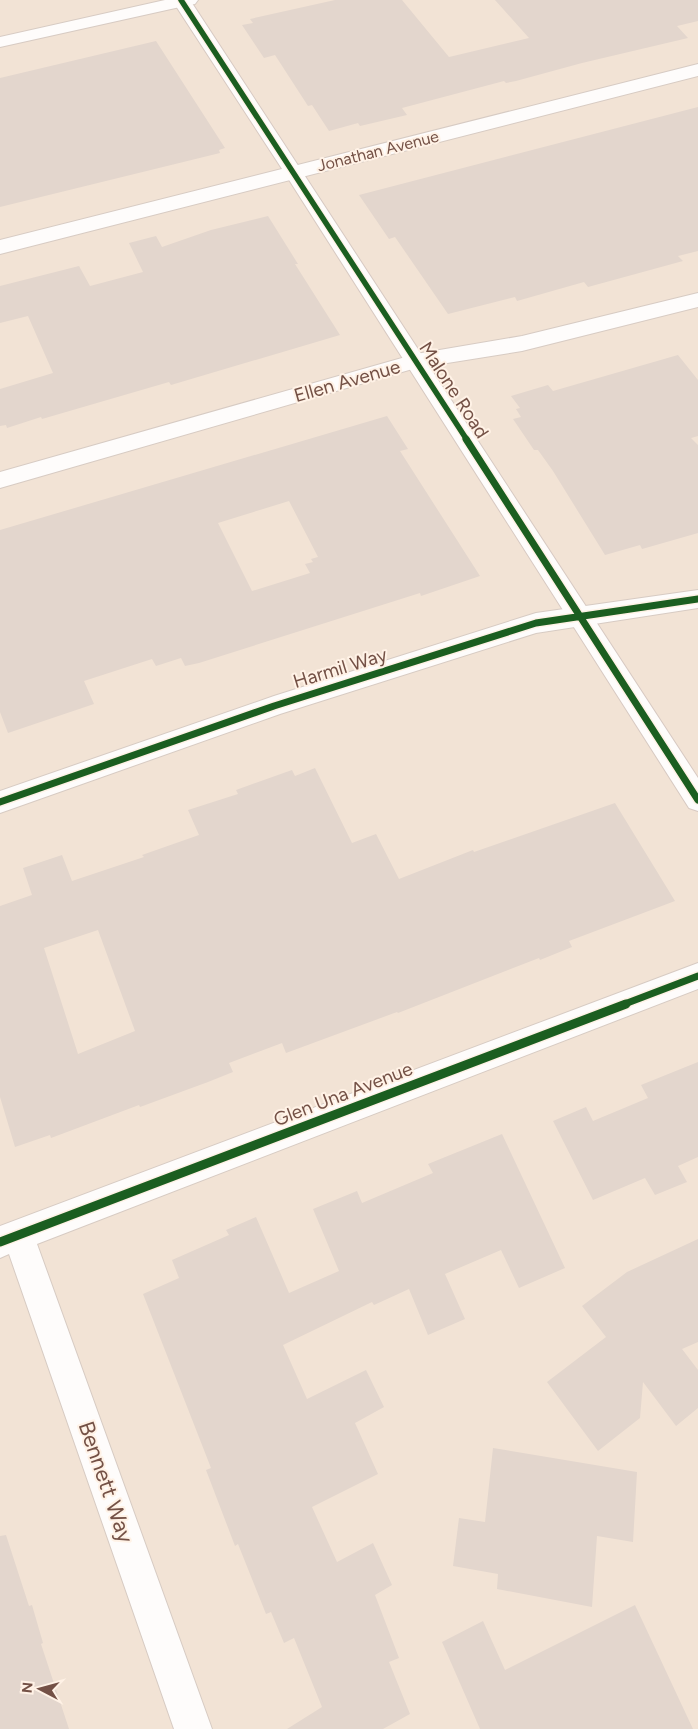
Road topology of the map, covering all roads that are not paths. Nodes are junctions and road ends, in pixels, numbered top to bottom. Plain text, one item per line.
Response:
1 (184, 1) edge
2 (0, 42) edge
3 (698, 70) edge
4 (294, 172) junction
5 (0, 247) edge
6 (698, 300) edge
7 (416, 361) junction
8 (0, 480) edge
9 (698, 599) edge
10 (580, 614) junction
11 (698, 800) edge
12 (0, 802) edge
13 (698, 976) edge
14 (9, 1238) edge
15 (193, 1729) edge

1 - 2 street
1 - 4 street, Malone Road
3 - 4 street, Jonathan Avenue
4 - 5 street, Jonathan Avenue
4 - 7 street, Malone Road
6 - 7 street, Ellen Avenue
7 - 8 street, Ellen Avenue
7 - 10 street, Malone Road
9 - 10 street, Harmil Way
10 - 11 street, Malone Road
10 - 12 street, Harmil Way
13 - 14 street, Glen Una Avenue
14 - 15 street, Bennett Way

